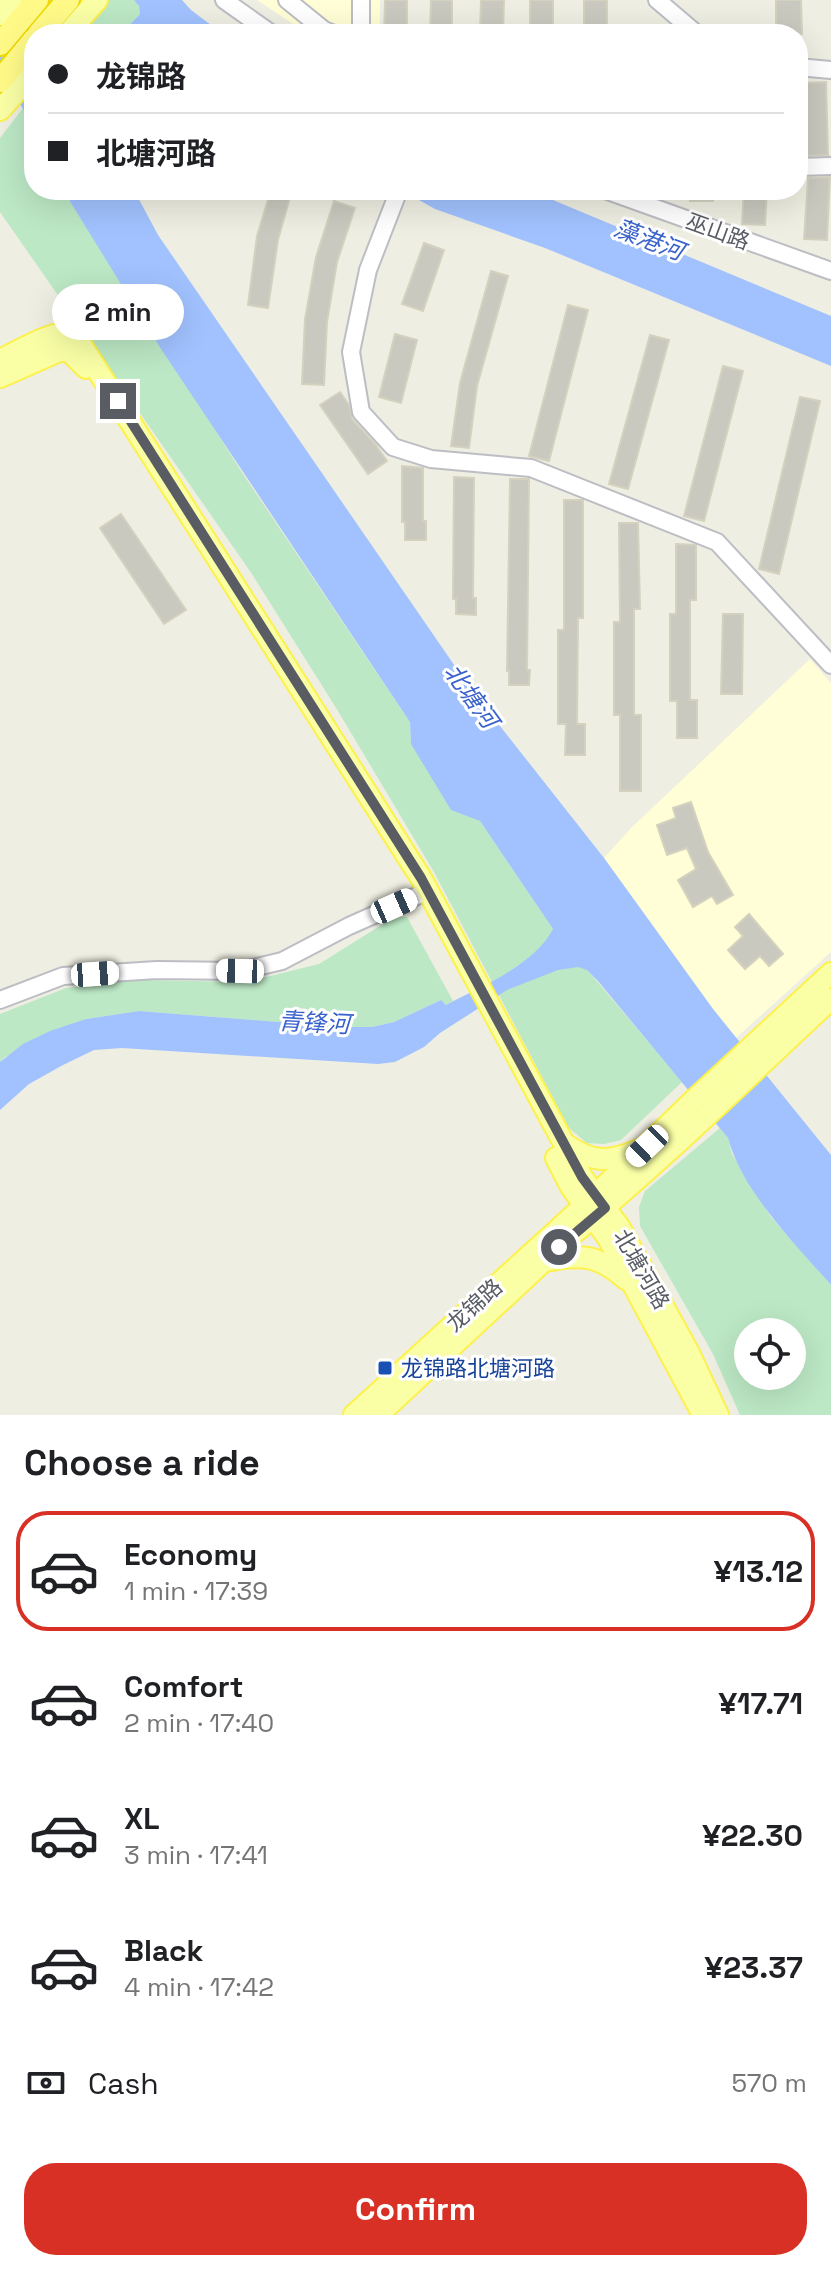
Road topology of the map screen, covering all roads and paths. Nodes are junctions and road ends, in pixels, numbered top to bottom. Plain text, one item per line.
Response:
1 (12, 0) edge
2 (37, 0) edge
3 (68, 0) edge
4 (97, 0) edge
5 (224, 0) edge
6 (287, 0) edge
7 (361, 0) edge
8 (657, 0) edge
9 (0, 15) edge
10 (48, 24) edge
11 (76, 24) edge
12 (258, 24) edge
13 (317, 24) edge
14 (361, 24) edge
15 (685, 24) edge
16 (0, 44) edge
17 (24, 52) edge
18 (808, 68) edge
19 (831, 70) edge
20 (0, 81) edge
21 (24, 83) edge
22 (0, 110) edge
23 (831, 166) edge
24 (808, 167) edge
25 (395, 200) edge
26 (633, 200) edge
27 (831, 271) edge
28 (0, 360) edge
29 (0, 377) edge
30 (827, 661) edge
31 (422, 894) junction
32 (831, 973) edge
33 (831, 999) edge
34 (0, 1000) edge
35 (487, 1016) junction
36 (754, 1058) junction
37 (700, 1108) junction
38 (563, 1143) junction
39 (647, 1146) junction
40 (595, 1206) junction
41 (544, 1261) junction
42 (633, 1285) junction
43 (354, 1415) edge
44 (378, 1415) edge
45 (703, 1415) edge
46 (718, 1415) edge

1 - 9 main road
2 - 16 highway
3 - 10 highway
4 - 11 main road
5 - 12 street
6 - 13 street
7 - 14 street
8 - 15 street
17 - 20 highway
18 - 19 street
21 - 22 main road
23 - 24 street
25 - 30 street
26 - 27 street, 巫山路
28 - 31 main road, 北塘河路
29 - 31 main road, 北塘河路
31 - 34 street
31 - 35 main road, 北塘河路
32 - 36 main road
33 - 36 main road
35 - 38 main road, 北塘河路
35 - 40 main road, 北塘河路
36 - 37 main road
37 - 39 main road
37 - 40 main road
38 - 39 main road
38 - 40 main road, 北塘河路
39 - 40 main road
40 - 41 main road, 龙锦路
40 - 42 main road, 北塘河路
40 - 43 main road, 龙锦路
40 - 46 main road, 北塘河路
41 - 42 main road
41 - 44 main road, 龙锦路
42 - 45 main road, 北塘河路

